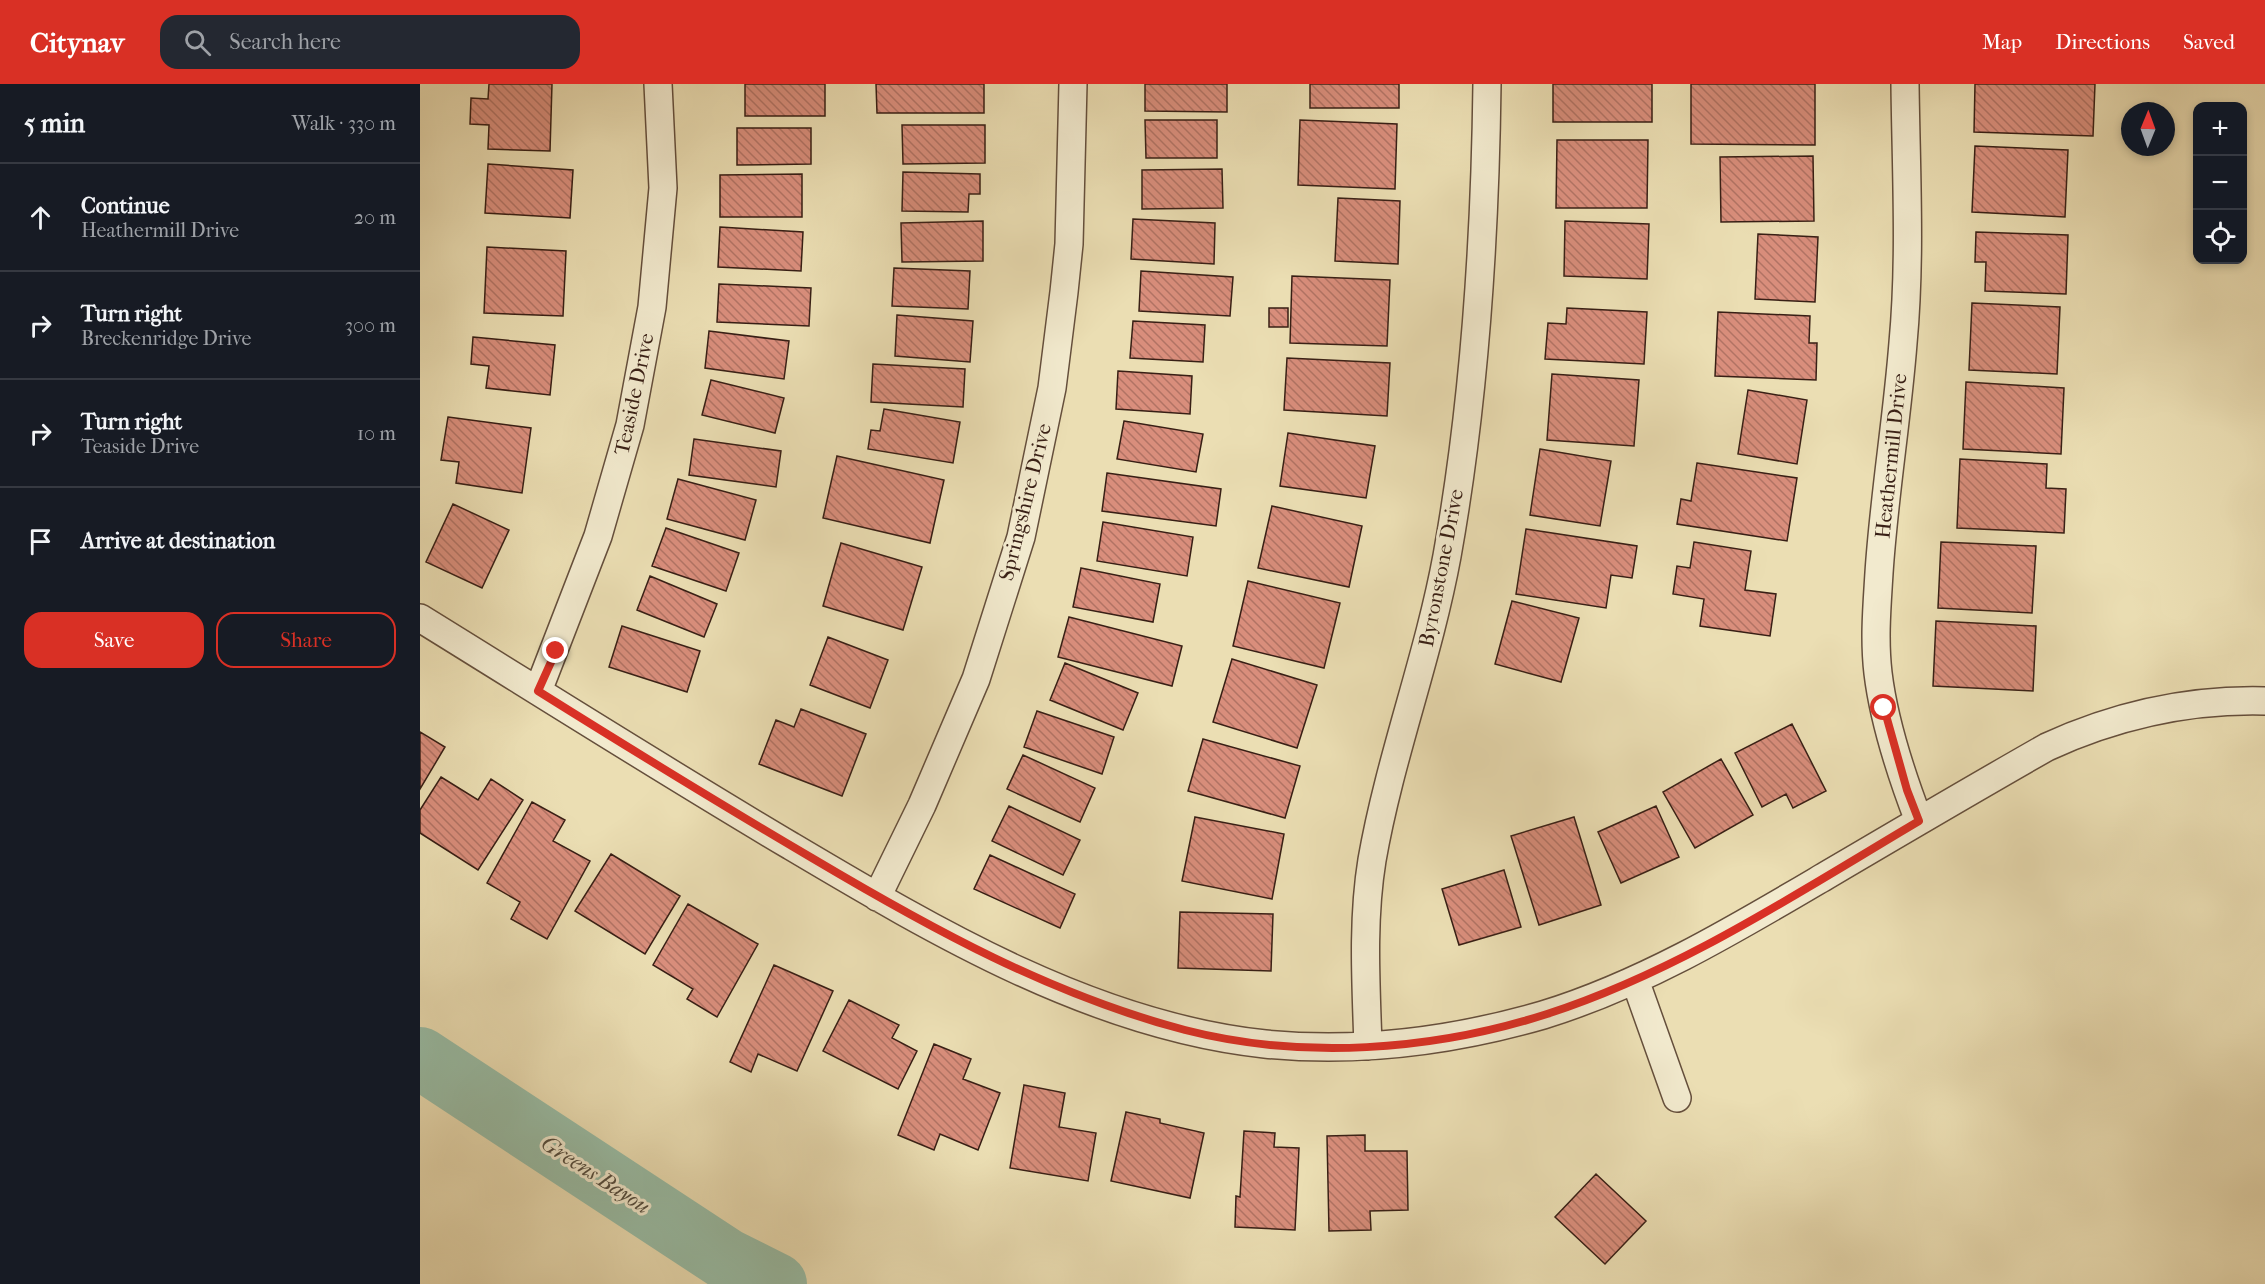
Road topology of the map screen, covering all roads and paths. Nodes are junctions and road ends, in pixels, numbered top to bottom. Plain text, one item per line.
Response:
1 (658, 84) edge
2 (1073, 84) edge
3 (1487, 84) edge
4 (1905, 84) edge
5 (420, 618) edge
6 (538, 691) junction
7 (2265, 701) edge
8 (1919, 821) junction
9 (877, 897) junction
10 (1635, 980) junction
11 (1368, 1046) junction
12 (1677, 1098) dead end

1 - 6 street, Teaside Drive
2 - 9 street, Springshire Drive
3 - 11 street, Byronstone Drive
4 - 8 street, Heathermill Drive
5 - 6 street
6 - 9 street
7 - 8 street
8 - 10 street
9 - 11 street
10 - 11 street
10 - 12 street

